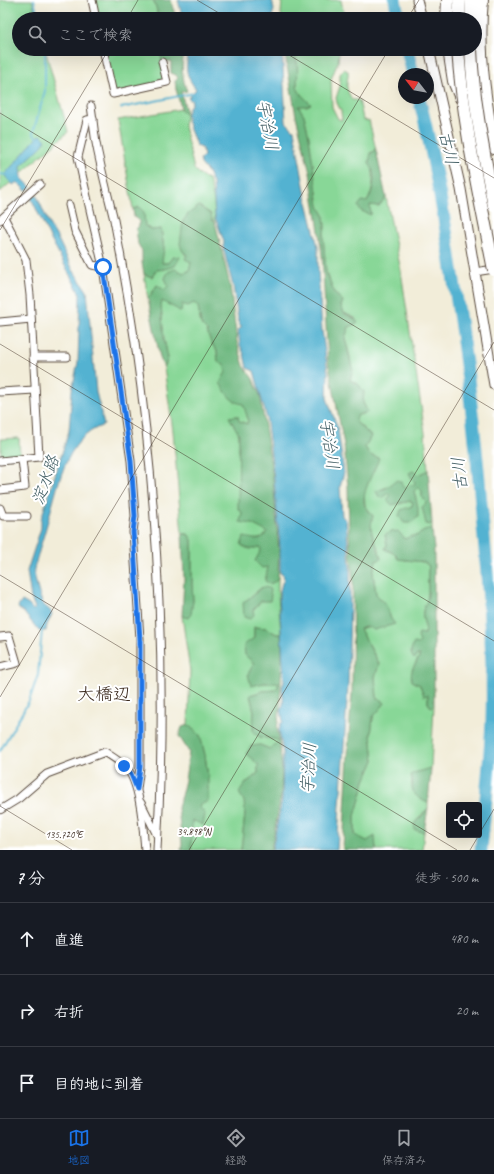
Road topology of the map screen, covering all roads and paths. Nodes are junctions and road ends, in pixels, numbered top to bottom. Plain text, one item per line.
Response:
1 (92, 0) edge
2 (417, 0) edge
3 (448, 0) edge
4 (460, 0) edge
5 (472, 0) edge
6 (482, 0) edge
7 (95, 12) edge
8 (420, 12) edge
9 (447, 12) edge
10 (459, 12) edge
11 (471, 12) edge
12 (482, 12) edge
13 (105, 56) edge
14 (431, 56) edge
15 (450, 56) edge
16 (459, 56) edge
17 (471, 56) edge
18 (482, 56) edge
19 (162, 62) dead end
20 (91, 106) dead end
21 (93, 119) junction
22 (494, 148) edge
23 (494, 182) edge
24 (40, 184) dead end
25 (68, 205) dead end
26 (494, 206) edge
27 (2, 218) edge
28 (103, 267) junction
29 (494, 270) edge
30 (476, 272) junction
31 (31, 319) junction
32 (0, 322) edge
33 (33, 357) junction
34 (67, 357) dead end
35 (494, 385) edge
36 (35, 390) junction
37 (0, 392) edge
38 (22, 459) junction
39 (0, 461) edge
40 (0, 490) edge
41 (0, 508) edge
42 (27, 516) dead end
43 (0, 637) edge
44 (0, 667) edge
45 (137, 789) junction
46 (138, 797) junction
47 (0, 810) edge
48 (157, 835) junction
49 (145, 850) edge
50 (157, 850) edge

1 - 7 street
2 - 8 street
3 - 9 highway
4 - 10 highway
5 - 11 highway
6 - 12 highway
13 - 19 street
14 - 30 street
15 - 23 highway
16 - 29 highway, bridge
17 - 26 highway, bridge
18 - 22 highway
20 - 21 street
21 - 28 street
21 - 48 street
24 - 27 street
25 - 28 street
27 - 31 street
28 - 45 street
29 - 30 street
30 - 35 street
31 - 32 street
31 - 33 street
33 - 34 street
33 - 36 street
36 - 37 street
36 - 38 street
38 - 39 street
38 - 40 street
41 - 42 street
43 - 44 street
45 - 46 street
45 - 47 street
46 - 48 street
46 - 49 street
48 - 50 street

